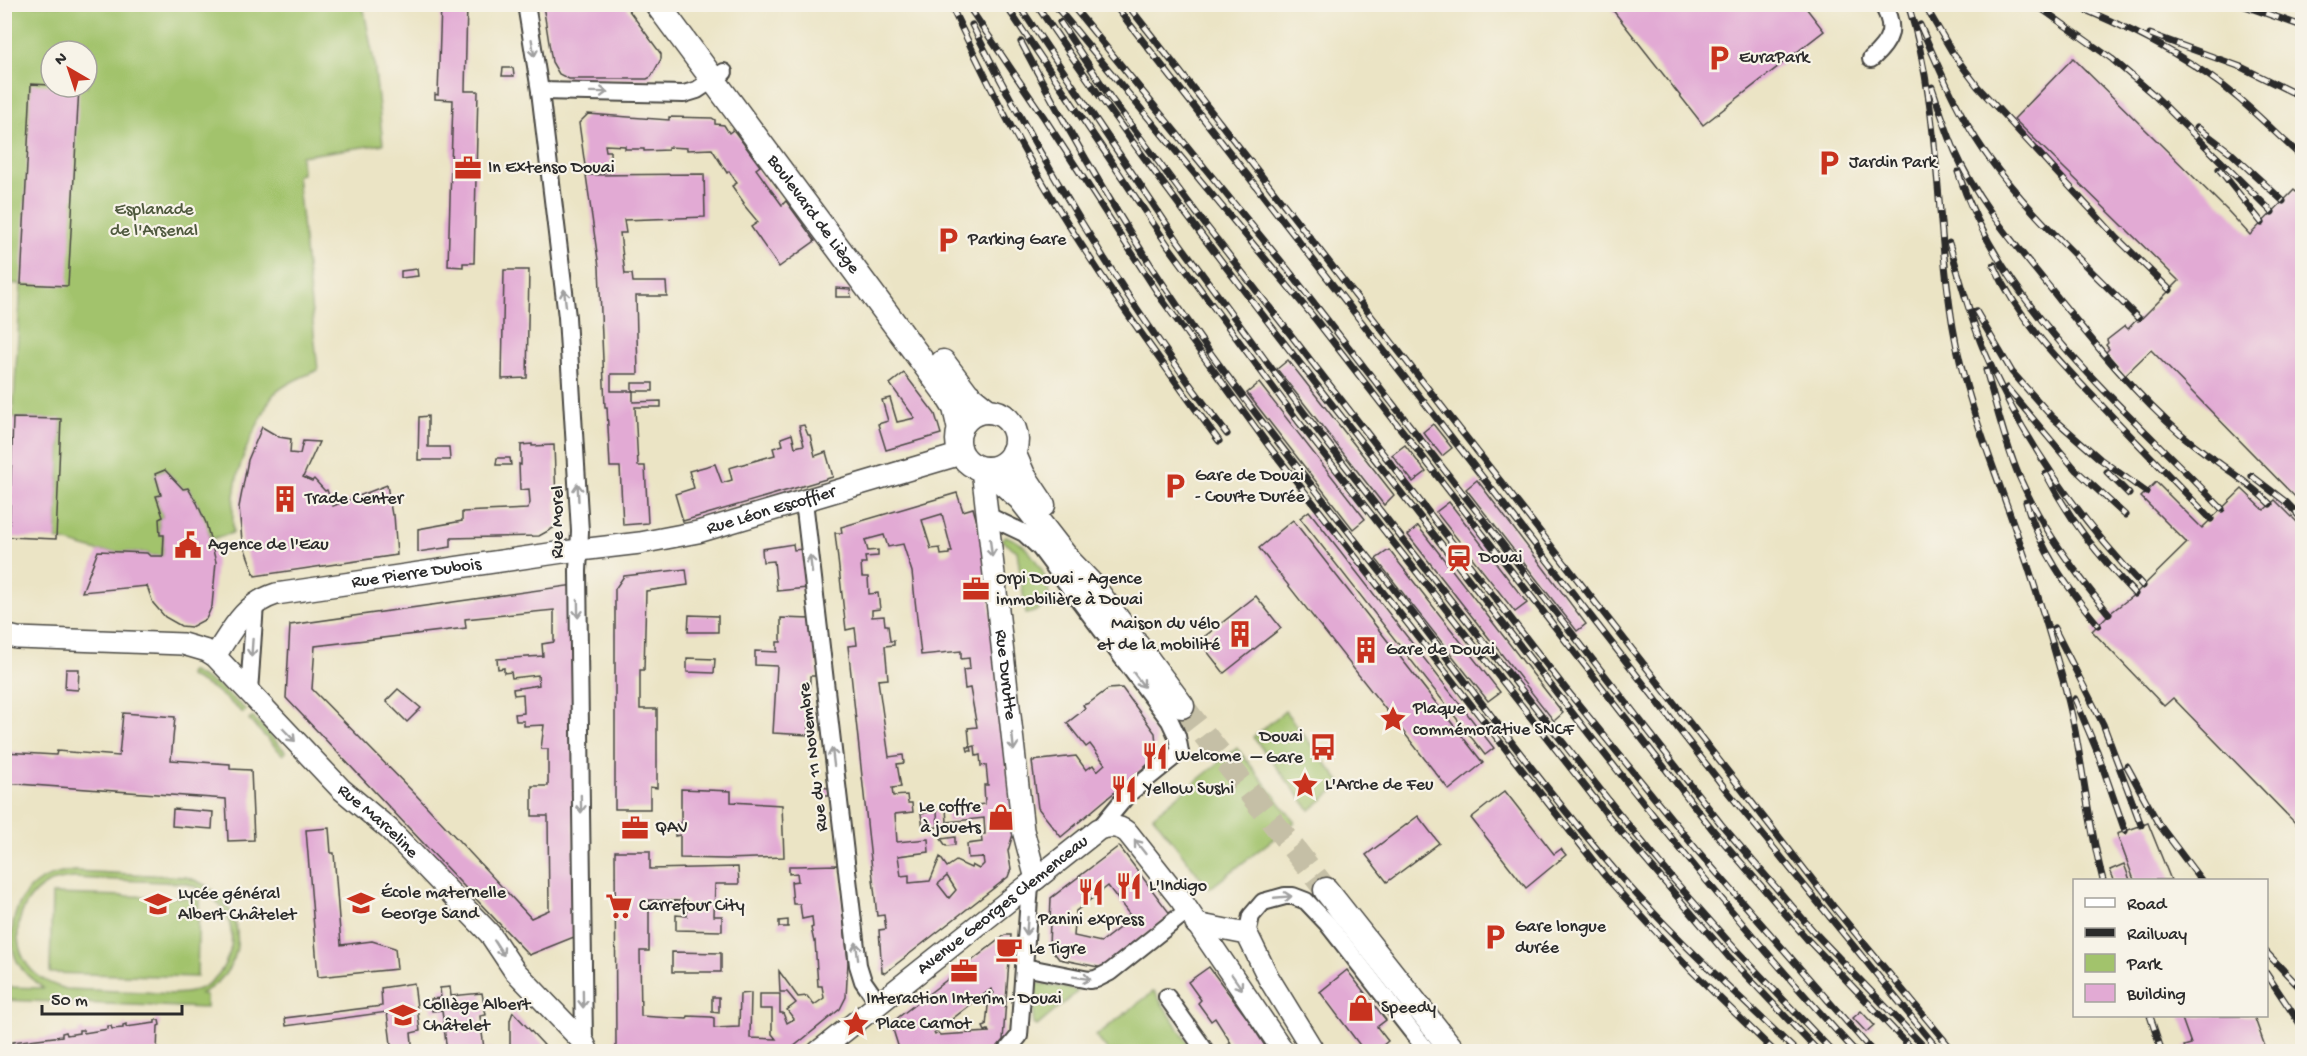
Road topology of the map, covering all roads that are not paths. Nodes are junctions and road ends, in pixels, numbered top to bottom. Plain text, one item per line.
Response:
1 (526, 4) edge
2 (657, 4) edge
3 (674, 4) edge
4 (1882, 4) edge
5 (1871, 59) dead end
6 (719, 76) junction
7 (540, 91) junction
8 (988, 411) junction
9 (961, 442) junction
10 (1013, 452) junction
11 (985, 469) junction
12 (804, 501) junction
13 (988, 516) junction
14 (578, 550) junction
15 (1091, 584) junction
16 (255, 604) junction
17 (4, 635) edge
18 (215, 656) junction
19 (249, 692) junction
20 (1182, 706) tunnel mouth
21 (1100, 828) junction
22 (1033, 882) junction
23 (1326, 890) tunnel mouth
24 (1192, 917) junction
25 (1247, 934) junction
26 (1024, 967) junction
27 (1167, 997) dead end
28 (879, 1004) junction
29 (586, 1047) edge
30 (818, 1052) edge
31 (1006, 1052) edge
32 (1206, 1052) edge
33 (1284, 1052) edge
34 (1314, 1052) edge
35 (1428, 1052) edge
36 (1454, 1052) edge

1 -> 7 street, Rue Morel
2 - 6 main road, Boulevard de Liège
3 - 6 main road, Boulevard de Liège
4 - 5 street
7 -> 6 street
6 - 8 main road, Boulevard de Liège
6 - 9 main road, Boulevard de Liège
14 -> 7 street, Rue Morel
8 - 9 main road
8 - 10 main road
9 - 11 main road
9 - 12 street, Rue Léon Escoffier
10 - 11 main road
10 - 15 main road
11 - 13 street, Rue Durutte
11 - 15 main road
12 - 14 street, Rue Léon Escoffier
28 -> 12 street, Rue du 11 Novembre
13 -> 21 street, Avenue Georges Clemenceau
13 -> 22 street, Rue Durutte
14 - 16 street, Rue Pierre Dubois
14 -> 29 street, Rue Morel
15 - 20 main road
16 - 18 street, Rue Pierre Dubois
16 -> 19 street
17 - 18 street
18 - 19 street, Rue Marceline
19 -> 29 street, Rue Marceline
21 - 22 street, Avenue Georges Clemenceau
24 -> 21 street
22 -> 26 street, Rue Durutte
22 - 28 street, Avenue Georges Clemenceau
23 - 36 main road
24 - 25 street
26 -> 24 street
24 -> 33 street
25 - 34 street
25 -> 35 street
26 - 31 street, Rue Durutte
27 - 32 street
28 - 30 street, Avenue Georges Clemenceau

